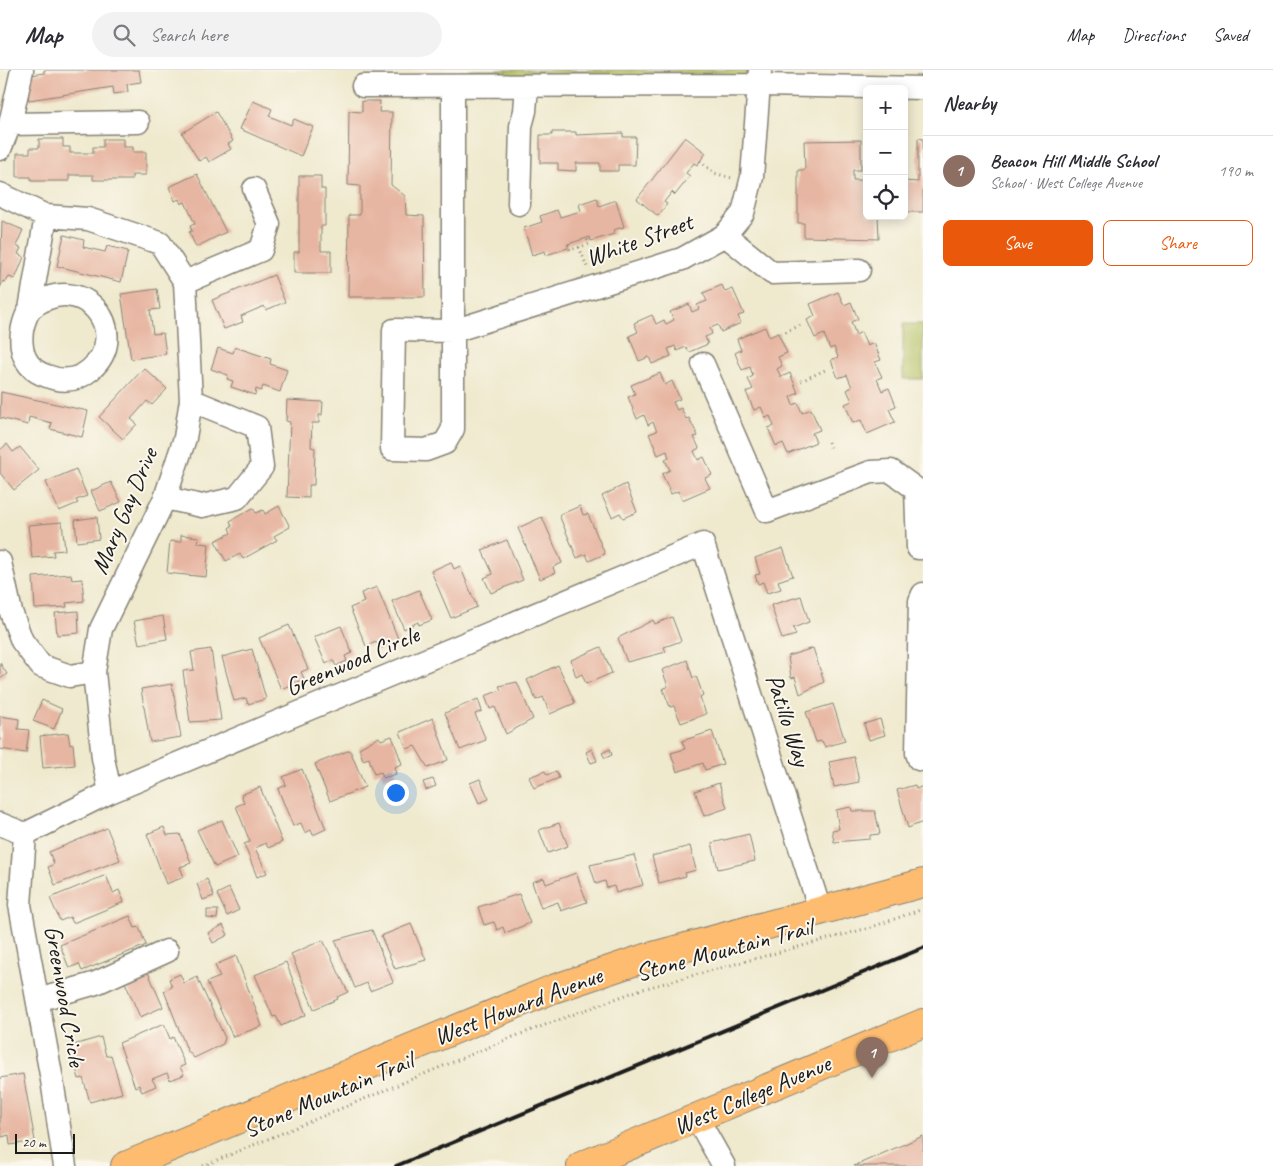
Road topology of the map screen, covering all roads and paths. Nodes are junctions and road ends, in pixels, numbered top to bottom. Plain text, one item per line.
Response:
1 (22, 70) edge
2 (760, 77) edge
3 (363, 86) dead end
4 (453, 86) junction
5 (527, 86) junction
6 (923, 88) edge
7 (138, 122) dead end
8 (10, 124) junction
9 (0, 149) edge
10 (700, 161) dead end
11 (732, 178) dead end
12 (254, 189) dead end
13 (0, 194) edge
14 (519, 204) dead end
15 (46, 216) junction
16 (726, 235) junction
17 (587, 238) dead end
18 (568, 244) dead end
19 (579, 247) junction
20 (586, 267) dead end
21 (859, 270) dead end
22 (185, 282) junction
23 (30, 309) dead end
24 (803, 324) dead end
25 (452, 331) junction
26 (781, 334) dead end
27 (703, 364) dead end
28 (825, 370) dead end
29 (801, 380) dead end
30 (191, 400) junction
31 (828, 442) dead end
32 (831, 449) dead end
33 (165, 498) junction
34 (703, 544) joint
35 (923, 548) edge
36 (0, 562) edge
37 (923, 594) edge
38 (94, 672) junction
39 (923, 760) edge
40 (110, 792) junction
41 (0, 824) edge
42 (25, 834) junction
43 (923, 883) edge
44 (923, 909) edge
45 (821, 912) junction
46 (168, 951) dead end
47 (38, 1000) junction
48 (923, 1024) edge
49 (697, 1118) junction
50 (65, 1166) edge
51 (125, 1166) edge
52 (202, 1166) edge
53 (581, 1166) edge
54 (724, 1166) edge

1 - 8 street
2 - 5 street
2 - 6 street
2 - 16 street, White Street
3 - 4 street
4 - 5 street
4 - 25 street
5 - 14 street
7 - 8 street
8 - 9 street
10 - 11 path
12 - 22 street
13 - 15 street, Mary Gay Drive
15 - 22 street, Mary Gay Drive
15 - 23 street
16 - 21 street
16 - 25 street, White Street
17 - 19 path
18 - 19 path
19 - 20 path
22 - 30 street, Mary Gay Drive
24 - 26 path
25 - 25 street
27 - 35 street
28 - 29 path
30 - 33 street, Mary Gay Drive
30 - 33 street
31 - 32 path
33 - 38 street, Mary Gay Drive
34 - 40 street, Greenwood Circle
34 - 45 street, Patillo Way
36 - 38 street
37 - 39 street
38 - 40 street, Mary Gay Drive
40 - 42 street, Greenwood Circle
41 - 42 street
42 - 47 street, Greenwood Cricle
43 - 45 main road, West Howard Avenue
44 - 52 path, Stone Mountain Trail
45 - 51 main road, West Howard Avenue
46 - 47 street
47 - 50 street, Greenwood Cricle
48 - 49 main road, West College Avenue
49 - 53 main road, West College Avenue
49 - 54 street

